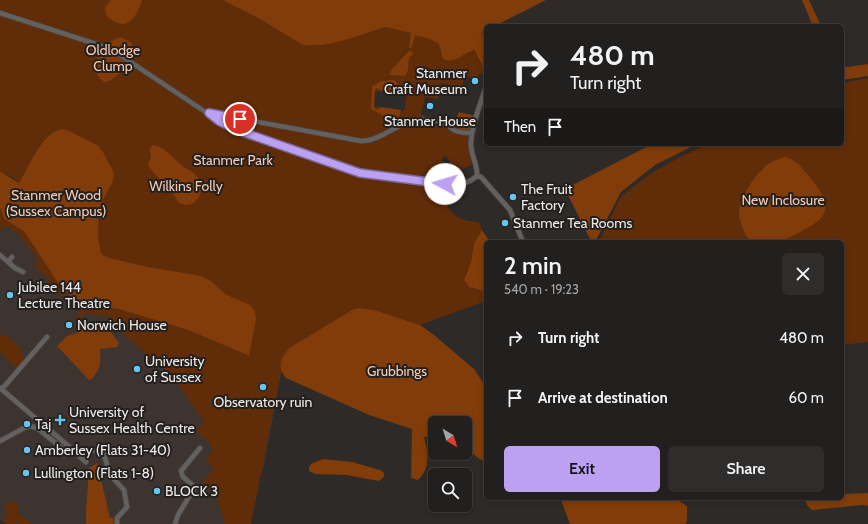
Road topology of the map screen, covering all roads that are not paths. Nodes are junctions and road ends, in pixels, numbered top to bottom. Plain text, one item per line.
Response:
1 (0, 13) edge
2 (484, 94) edge
3 (209, 113) junction
4 (472, 133) junction
5 (477, 176) junction
6 (522, 240) edge
7 (0, 255) edge
8 (12, 257) dead end
9 (8, 262) junction
10 (23, 272) dead end
11 (47, 337) dead end
12 (1, 389) edge
13 (0, 441) edge
14 (200, 448) dead end
15 (74, 449) junction
16 (182, 459) dead end
17 (86, 462) dead end
18 (187, 463) junction
19 (117, 524) edge
20 (175, 524) edge

1 - 3 street
2 - 4 street
3 - 4 street
3 - 5 street
4 - 5 street
5 - 6 street
7 - 9 street
8 - 9 street
9 - 10 street
11 - 12 street
12 - 15 street
13 - 15 street
14 - 18 street
15 - 17 street
15 - 19 street
16 - 18 street
18 - 20 street

